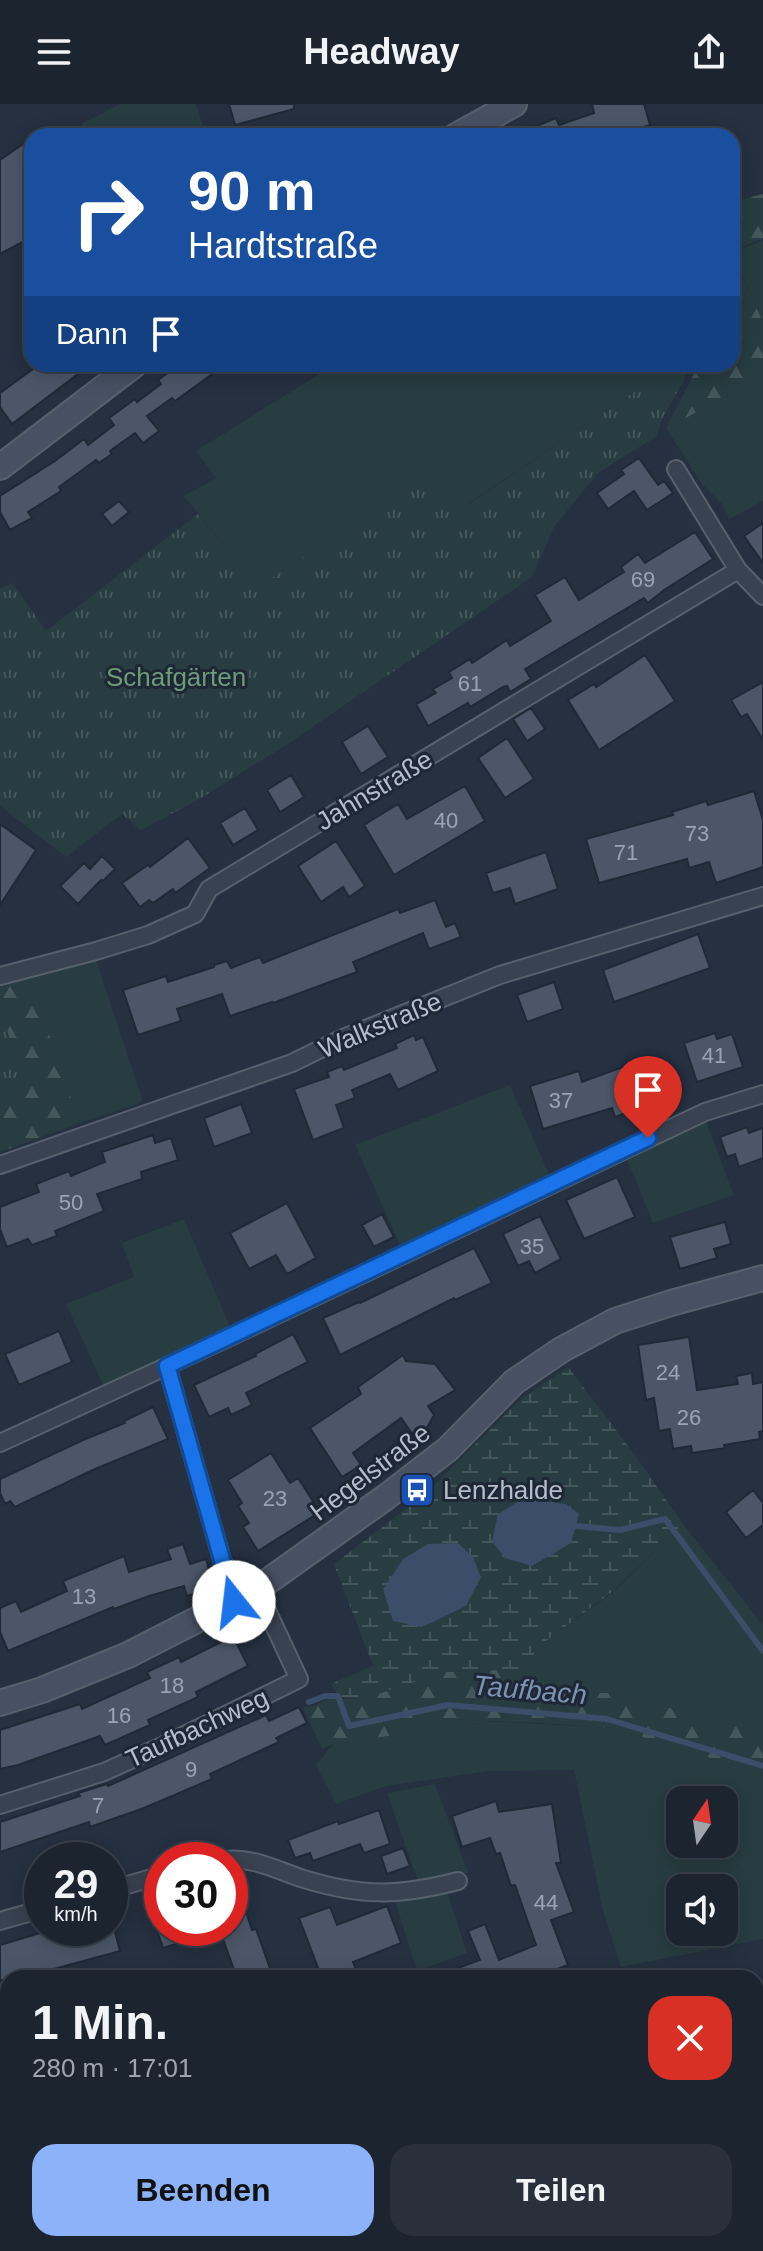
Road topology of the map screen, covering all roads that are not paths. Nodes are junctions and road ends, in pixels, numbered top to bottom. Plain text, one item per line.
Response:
1 (514, 104) edge
2 (470, 128) edge
3 (125, 372) edge
4 (0, 467) edge
5 (676, 469) dead end
6 (738, 570) junction
7 (763, 596) edge
8 (763, 896) edge
9 (0, 976) edge
10 (763, 1094) edge
11 (0, 1165) edge
12 (763, 1278) edge
13 (167, 1366) junction
14 (0, 1443) edge
15 (257, 1589) junction
16 (234, 1602) junction
17 (0, 1703) edge
18 (0, 1805) edge
19 (248, 1861) edge
20 (458, 1881) dead end
21 (24, 1914) edge
22 (0, 1921) edge

1 - 2 street
3 - 4 street
5 - 6 street
6 - 7 street
6 - 9 street, Jahnstraße
8 - 11 street, Walkstraße
10 - 13 street
12 - 15 street, Hegelstraße
13 - 14 street
13 - 16 street
15 - 16 street, Hegelstraße
15 - 18 street, Taufbachweg
16 - 17 street, Hegelstraße
19 - 20 street
21 - 22 street

